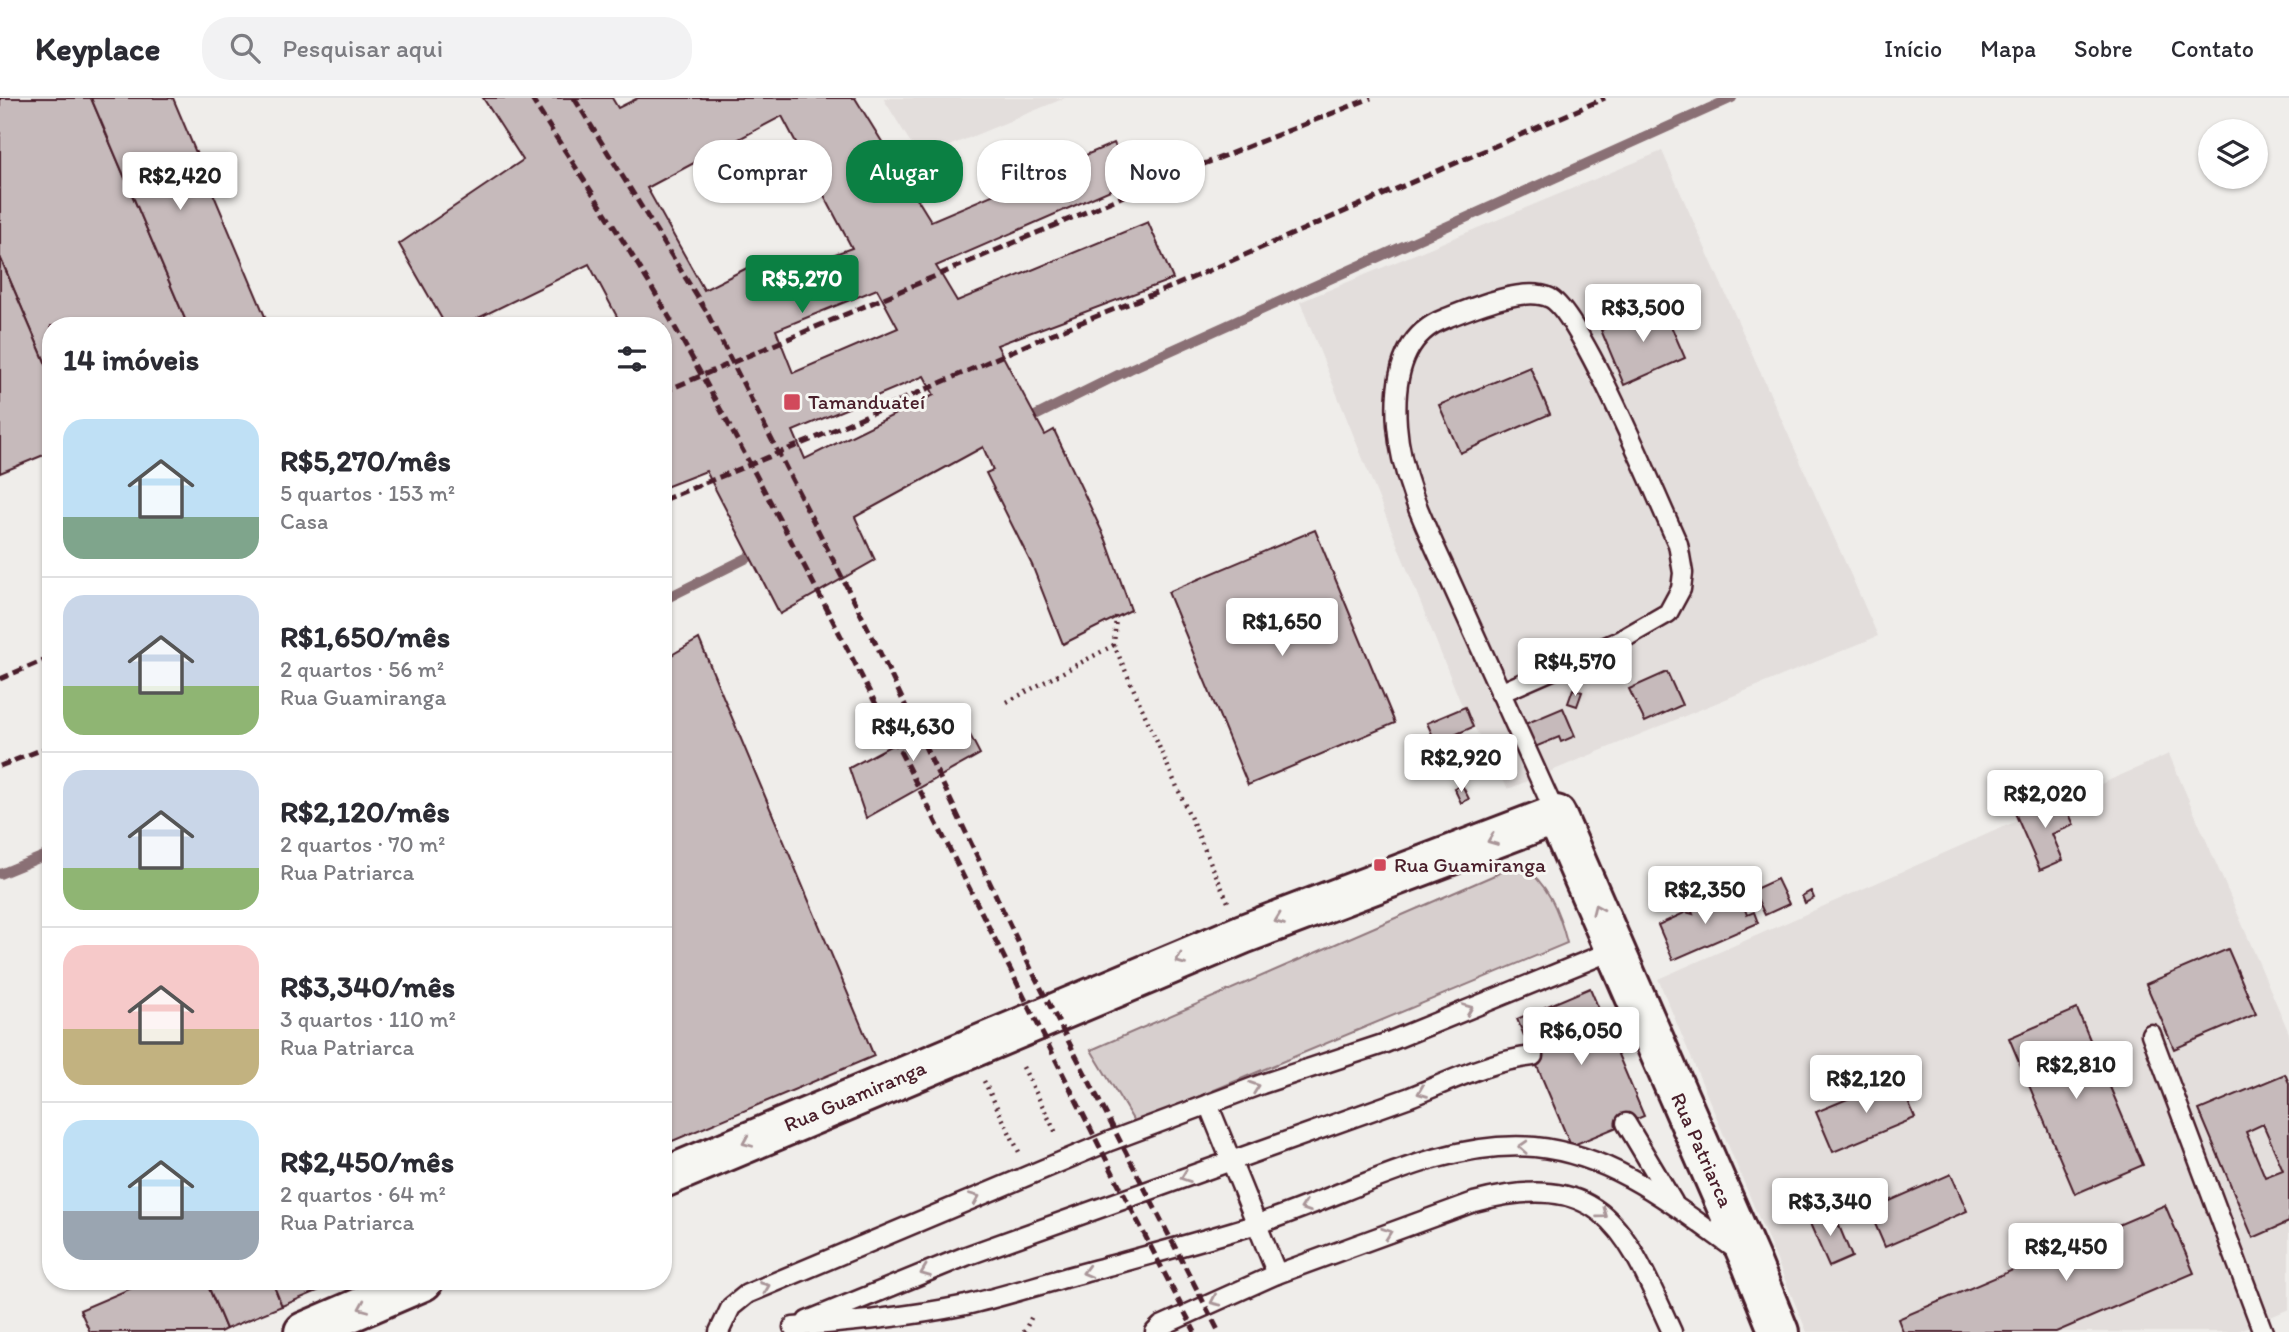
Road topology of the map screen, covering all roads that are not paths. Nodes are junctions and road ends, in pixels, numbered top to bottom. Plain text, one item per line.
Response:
1 (1500, 693) junction
2 (1556, 815) junction
3 (1615, 950) junction
4 (2151, 1034) dead end
5 (1533, 1056) dead end
6 (1208, 1104) junction
7 (1626, 1123) dead end
8 (1231, 1160) junction
9 (672, 1174) edge
10 (1677, 1208) junction
11 (1257, 1224) junction
12 (1751, 1260) junction
13 (1277, 1273) junction
14 (402, 1290) edge
15 (787, 1330) edge
16 (1160, 1330) edge
17 (304, 1332) edge
18 (719, 1332) edge
19 (1672, 1332) edge
20 (1779, 1332) edge
21 (2263, 1332) edge

1 - 1 lane
1 - 2 lane
3 -> 2 street, Rua Patriarca
2 -> 9 street, Rua Guamiranga
6 -> 3 lane
3 - 12 street, Rua Patriarca
4 - 21 lane
5 -> 8 lane
6 - 8 lane
18 -> 6 lane
7 - 10 lane
8 - 11 lane
8 -> 15 lane
10 -> 11 lane
10 - 12 lane
11 - 13 lane
11 -> 15 lane
12 - 20 street, Rua Patriarca
13 -> 16 lane
13 -> 19 lane
14 -> 17 street

